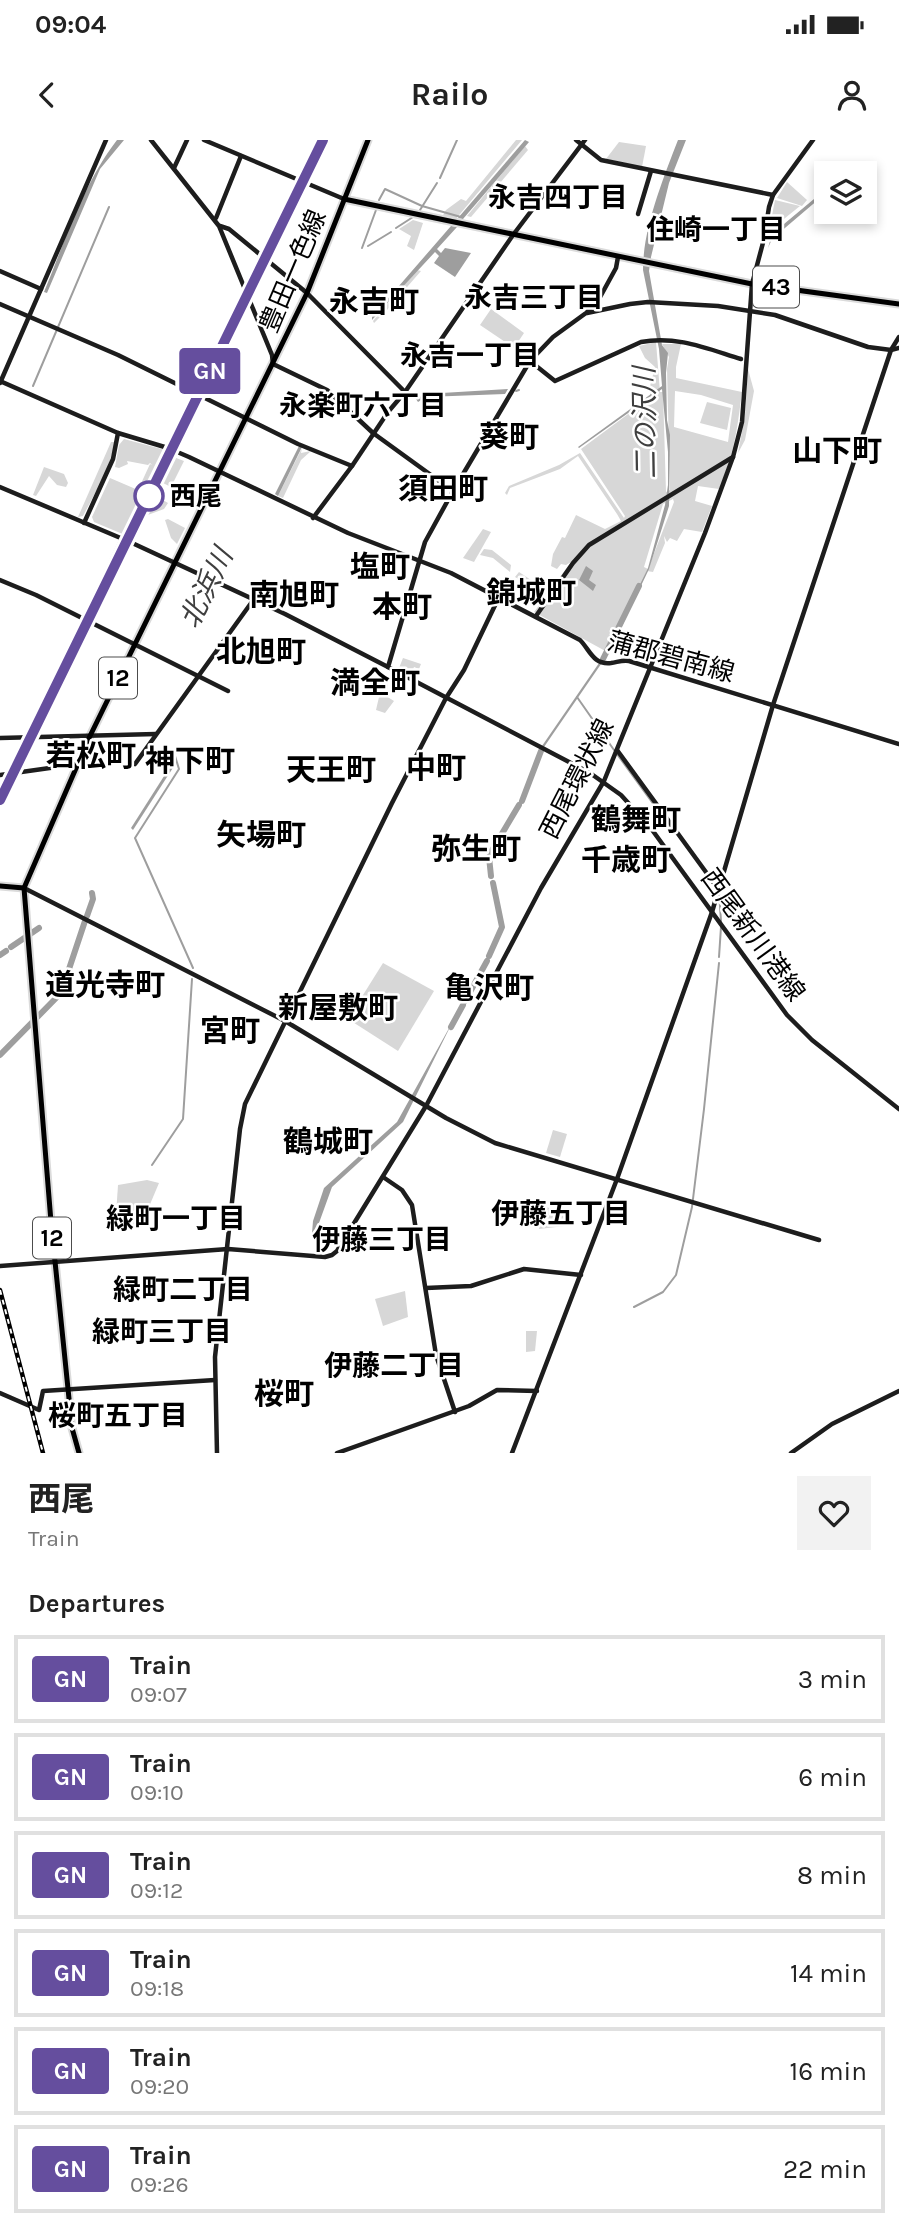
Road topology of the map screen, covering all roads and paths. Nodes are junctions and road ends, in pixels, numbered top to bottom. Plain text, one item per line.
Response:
1 (106, 140) edge
2 (151, 140) edge
3 (187, 140) edge
4 (204, 140) edge
5 (368, 140) edge
6 (576, 140) edge
7 (813, 140) edge
8 (583, 142) edge
9 (241, 156) junction
10 (174, 168) junction
11 (651, 171) junction
12 (773, 195) junction
13 (344, 199) junction
14 (638, 214) dead end
15 (215, 219) junction
16 (219, 226) junction
17 (513, 235) junction
18 (264, 256) junction
19 (618, 257) junction
20 (0, 271) edge
21 (752, 284) junction
22 (41, 289) junction
23 (246, 291) junction
24 (307, 293) junction
25 (599, 299) junction
26 (0, 304) edge
27 (899, 304) edge
28 (613, 307) junction
29 (751, 310) junction
30 (586, 313) junction
31 (29, 316) junction
32 (899, 337) edge
33 (899, 348) edge
34 (891, 350) junction
35 (741, 359) dead end
36 (530, 361) junction
37 (273, 363) junction
38 (0, 382) edge
39 (405, 392) junction
40 (194, 393) junction
41 (246, 419) junction
42 (118, 433) junction
43 (373, 433) junction
44 (733, 457) junction
45 (352, 466) junction
46 (219, 473) junction
47 (0, 487) edge
48 (453, 491) junction
49 (313, 518) junction
50 (85, 523) junction
51 (122, 539) junction
52 (130, 542) junction
53 (419, 562) junction
54 (176, 563) junction
55 (0, 580) edge
56 (499, 597) junction
57 (254, 599) junction
58 (536, 616) junction
59 (84, 620) junction
60 (90, 623) junction
61 (135, 645) junction
62 (387, 667) junction
63 (651, 667) junction
64 (197, 676) junction
65 (228, 691) dead end
66 (446, 698) junction
67 (773, 705) junction
68 (157, 734) junction
69 (90, 736) junction
70 (34, 737) junction
71 (0, 738) edge
72 (25, 738) junction
73 (899, 744) edge
74 (617, 750) junction
75 (78, 764) junction
76 (135, 764) dead end
77 (18, 772) junction
78 (8, 774) junction
79 (0, 775) edge
80 (604, 782) junction
81 (0, 886) edge
82 (24, 888) junction
83 (719, 890) junction
84 (712, 912) junction
85 (285, 1021) junction
86 (426, 1106) junction
87 (899, 1109) edge
88 (383, 1177) junction
89 (617, 1179) junction
90 (819, 1240) dead end
91 (228, 1249) junction
92 (55, 1262) junction
93 (0, 1266) edge
94 (581, 1275) junction
95 (426, 1287) junction
96 (215, 1380) junction
97 (68, 1389) junction
98 (537, 1391) junction
99 (899, 1391) edge
100 (0, 1393) edge
101 (454, 1412) junction
102 (79, 1453) edge
103 (217, 1453) edge
104 (337, 1453) edge
105 (512, 1453) edge
106 (791, 1453) edge

1 - 22 street
2 - 10 street
3 - 10 street
4 - 9 street
5 - 13 main road, 豊田一色線 / 12
6 - 8 street
7 - 12 street
8 - 11 street
8 - 17 street
9 - 13 street
9 - 15 street
10 - 15 street
11 - 12 street
11 - 14 street
12 - 21 street, 西尾環状線
13 - 17 main road, 43
13 - 24 main road, 豊田一色線 / 12
15 - 16 street
16 - 18 street
16 - 23 street
17 - 19 main road, 43
17 - 39 street
18 - 23 street
18 - 24 street
19 - 21 main road, 43
19 - 25 street
20 - 22 street
21 - 27 main road, 43
21 - 29 street, 西尾環状線
22 - 31 street
23 - 37 street
23 - 40 street
24 - 37 main road, 豊田一色線 / 12
24 - 39 street
25 - 28 street
25 - 30 street
26 - 31 street
28 - 29 street
28 - 30 street
29 - 34 street
29 - 44 street, 西尾環状線
30 - 36 street
31 - 38 street
31 - 40 street
32 - 34 street
33 - 34 street
34 - 67 street
35 - 36 street
36 - 48 street
37 - 41 main road, 豊田一色線 / 12
37 - 43 street
38 - 42 street, 蒲郡碧南線
39 - 43 street
40 - 41 street
41 - 45 street
41 - 46 main road, 豊田一色線 / 12
42 - 46 street, 蒲郡碧南線
42 - 50 street
43 - 45 street
43 - 48 street
44 - 58 street
44 - 63 street, 西尾環状線
45 - 49 street
46 - 49 street, 蒲郡碧南線
46 - 54 main road, 豊田一色線 / 12
47 - 50 street, 西尾新川港線
48 - 53 street
49 - 53 street, 蒲郡碧南線
50 - 51 street, 西尾新川港線
51 - 52 street, 西尾新川港線
51 - 59 street
52 - 54 street, 西尾新川港線
52 - 60 street
53 - 56 street, 蒲郡碧南線
53 - 62 street
54 - 57 street, 西尾新川港線
54 - 61 main road, 豊田一色線 / 12
55 - 59 street
56 - 58 street, 蒲郡碧南線
56 - 66 street
57 - 62 street, 西尾新川港線
57 - 64 street
58 - 63 street, 蒲郡碧南線
59 - 60 street
59 - 72 street
60 - 61 street
60 - 70 street
61 - 64 street
61 - 69 main road, 豊田一色線 / 12
62 - 66 street, 西尾新川港線
63 - 67 street, 蒲郡碧南線
63 - 74 street, 西尾環状線
64 - 65 street
64 - 68 street
66 - 80 street, 西尾新川港線
66 - 85 street
67 - 73 street, 蒲郡碧南線
67 - 83 street
68 - 69 street
68 - 76 street
69 - 70 street
69 - 75 main road, 豊田一色線 / 12
70 - 72 street
70 - 77 street
71 - 72 street
72 - 78 street
74 - 80 street, 西尾環状線
74 - 83 street
75 - 77 street
75 - 82 main road, 豊田一色線 / 12
77 - 78 street
78 - 79 street
80 - 84 street, 西尾新川港線
80 - 86 street, 西尾環状線
81 - 82 main road
82 - 85 street
82 - 92 main road, 豊田一色線 / 12
83 - 84 street
84 - 87 street, 西尾新川港線
84 - 89 street
85 - 86 street
85 - 91 street
86 - 88 street, 西尾環状線
86 - 89 street
88 - 91 street, 西尾環状線
88 - 95 street
89 - 90 street
89 - 94 street
91 - 92 street, 西尾環状線
91 - 96 street
92 - 93 street, 西尾環状線
92 - 97 main road, 豊田一色線 / 12
94 - 95 street
94 - 98 street
95 - 101 street
96 - 97 street
96 - 103 street
97 - 100 street
97 - 102 main road, 豊田一色線 / 12
98 - 101 street
98 - 105 street
99 - 106 street
101 - 104 street

